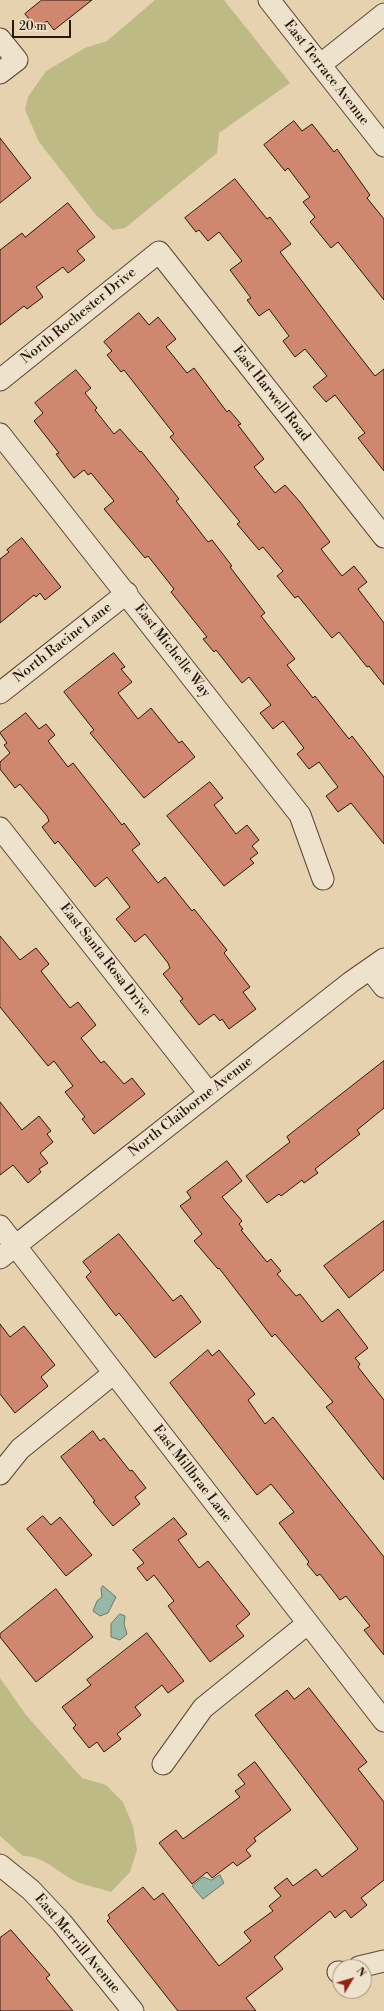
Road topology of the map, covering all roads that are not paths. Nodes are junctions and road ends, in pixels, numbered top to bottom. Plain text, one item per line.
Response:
1 (269, 0) edge
2 (384, 14) edge
3 (0, 39) edge
4 (320, 65) junction
5 (0, 73) edge
6 (384, 146) edge
7 (159, 252) joint
8 (0, 380) edge
9 (0, 434) edge
10 (384, 536) edge
11 (127, 594) junction
12 (0, 693) edge
13 (0, 828) edge
14 (323, 879) dead end
15 (377, 964) edge
16 (384, 987) edge
17 (209, 1093) junction
18 (0, 1226) edge
19 (8, 1251) edge
20 (114, 1373) junction
21 (0, 1474) edge
22 (307, 1624) junction
23 (384, 1721) edge
24 (163, 1764) dead end
25 (0, 1865) edge
26 (384, 1961) edge
27 (372, 1964) edge
28 (133, 2011) edge

1 - 4 street, East Terrace Avenue
2 - 4 street
3 - 5 street
4 - 6 street, East Terrace Avenue
7 - 8 street, North Rochester Drive
7 - 10 street, East Harwell Road
9 - 11 street, East Michelle Way
11 - 12 street, North Racine Lane
11 - 14 street, East Michelle Way
13 - 17 street, East Santa Rosa Drive
15 - 16 street
15 - 17 street, North Claiborne Avenue
17 - 19 street, North Claiborne Avenue
18 - 19 street, East Millbrae Lane
19 - 20 street, East Millbrae Lane
20 - 21 street
20 - 22 street, East Millbrae Lane
22 - 23 street, East Millbrae Lane
22 - 24 street
25 - 28 street, East Merrill Avenue
26 - 27 street

